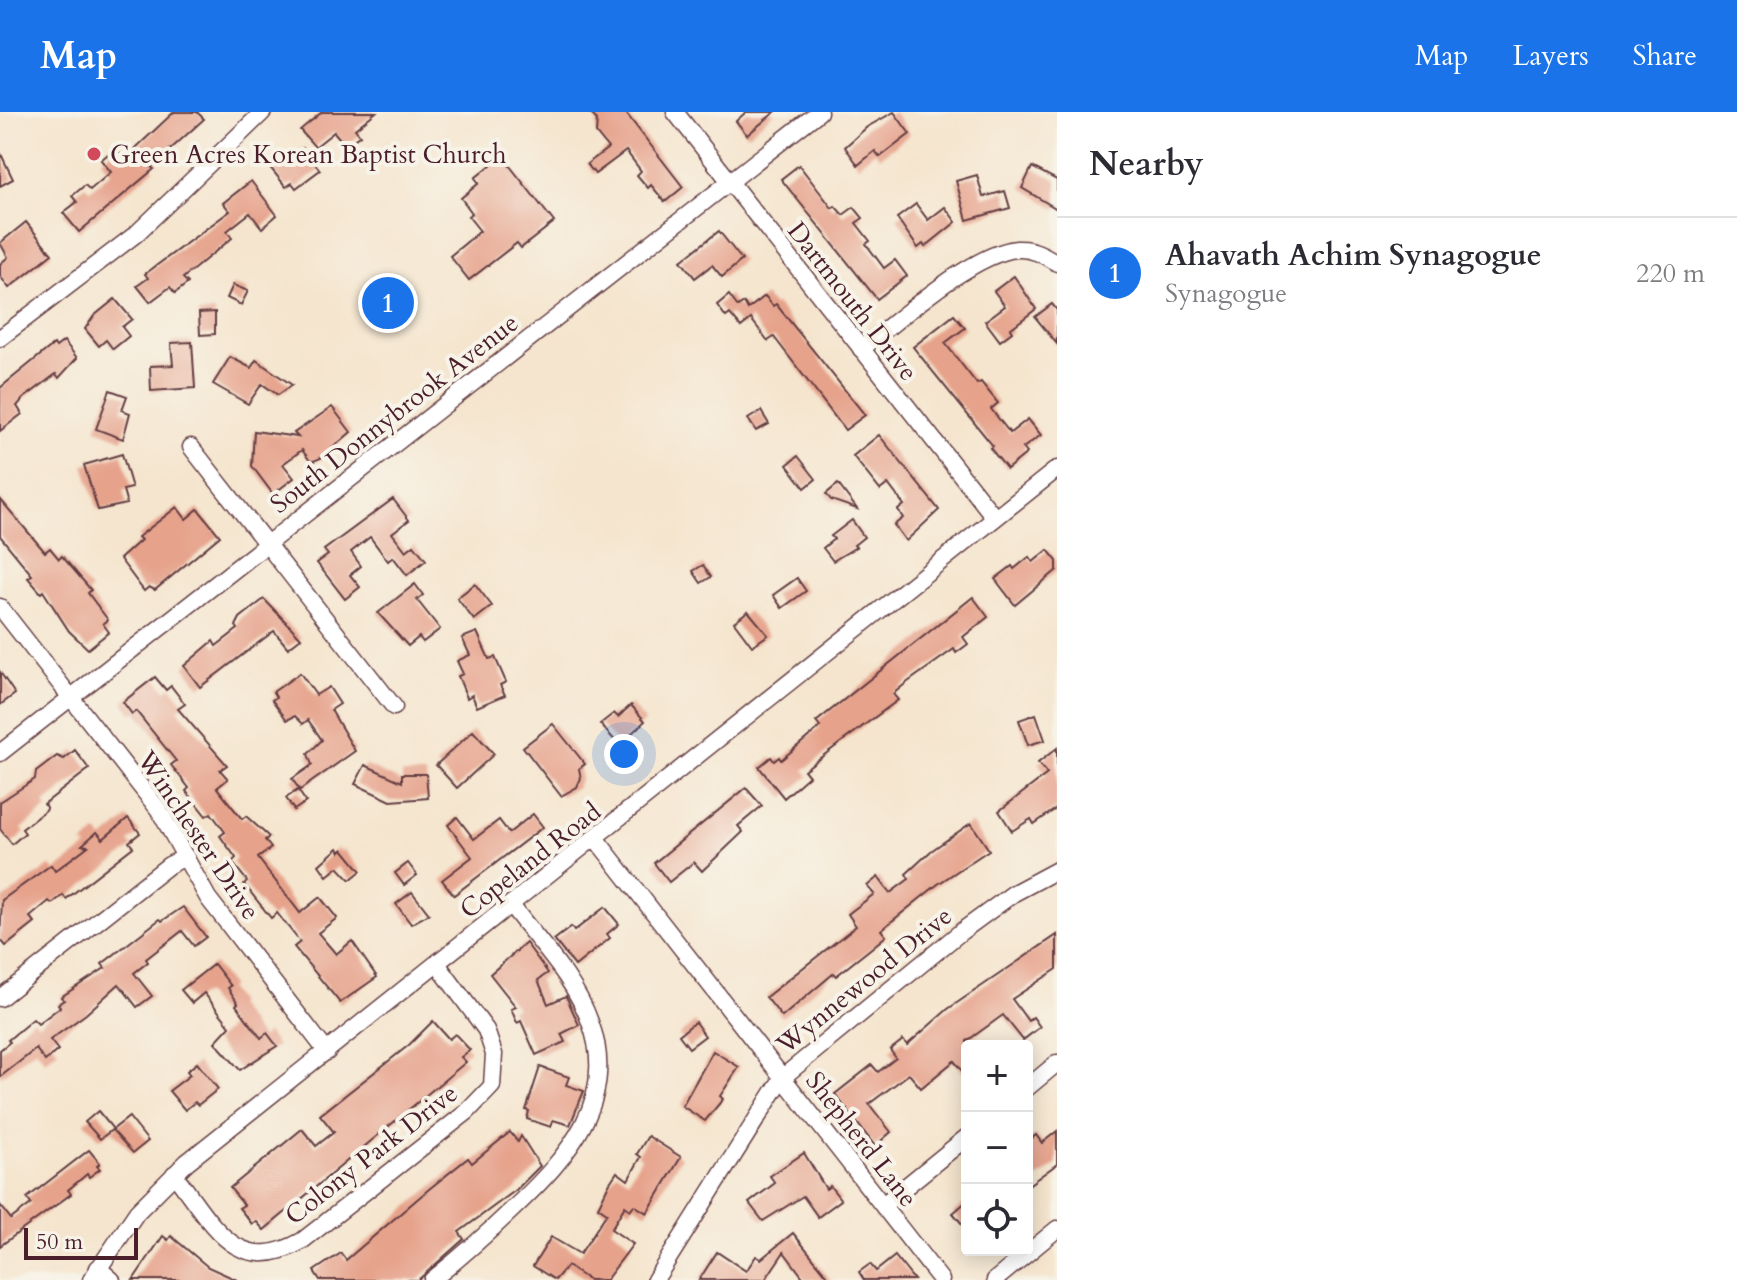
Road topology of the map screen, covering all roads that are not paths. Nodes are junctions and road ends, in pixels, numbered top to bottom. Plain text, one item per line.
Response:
1 (263, 112) edge
2 (675, 112) edge
3 (819, 112) edge
4 (730, 182) junction
5 (1057, 263) edge
6 (0, 338) edge
7 (861, 349) junction
8 (191, 447) dead end
9 (1057, 469) edge
10 (995, 518) junction
11 (265, 545) junction
12 (0, 607) edge
13 (72, 697) junction
14 (394, 707) dead end
15 (0, 753) edge
16 (596, 839) junction
17 (186, 857) junction
18 (1057, 870) edge
19 (511, 905) junction
20 (438, 965) junction
21 (0, 998) edge
22 (327, 1052) junction
23 (1057, 1063) edge
24 (783, 1077) junction
25 (1033, 1083) edge
26 (961, 1142) edge
27 (174, 1174) junction
28 (883, 1205) junction
29 (1057, 1229) edge
30 (95, 1274) edge
31 (112, 1280) edge
32 (432, 1280) edge
33 (655, 1280) edge
34 (941, 1280) edge
35 (995, 1280) edge

1 - 6 street
2 - 4 street, Dartmouth Drive
3 - 4 street, South Donnybrook Avenue
4 - 7 street, Dartmouth Drive
4 - 11 street, South Donnybrook Avenue
5 - 7 street
7 - 10 street, Dartmouth Drive
8 - 11 street
9 - 10 street, Copeland Road
10 - 16 street, Copeland Road
11 - 13 street, South Donnybrook Avenue
11 - 14 street
12 - 13 street, Winchester Drive
13 - 15 street, South Donnybrook Avenue
13 - 17 street, Winchester Drive
16 - 19 street, Copeland Road
16 - 24 street, Shepherd Lane
17 - 21 street
17 - 22 street, Winchester Drive
18 - 24 street, Wynnewood Drive
19 - 20 street, Copeland Road
19 - 32 street
20 - 22 street, Copeland Road
20 - 27 street, Colony Park Drive
22 - 27 street, Copeland Road
23 - 25 street
24 - 28 street, Shepherd Lane
24 - 33 street, Wynnewood Drive
26 - 28 street
27 - 30 street, Copeland Road
28 - 34 street, Shepherd Lane
29 - 35 street
30 - 31 street

